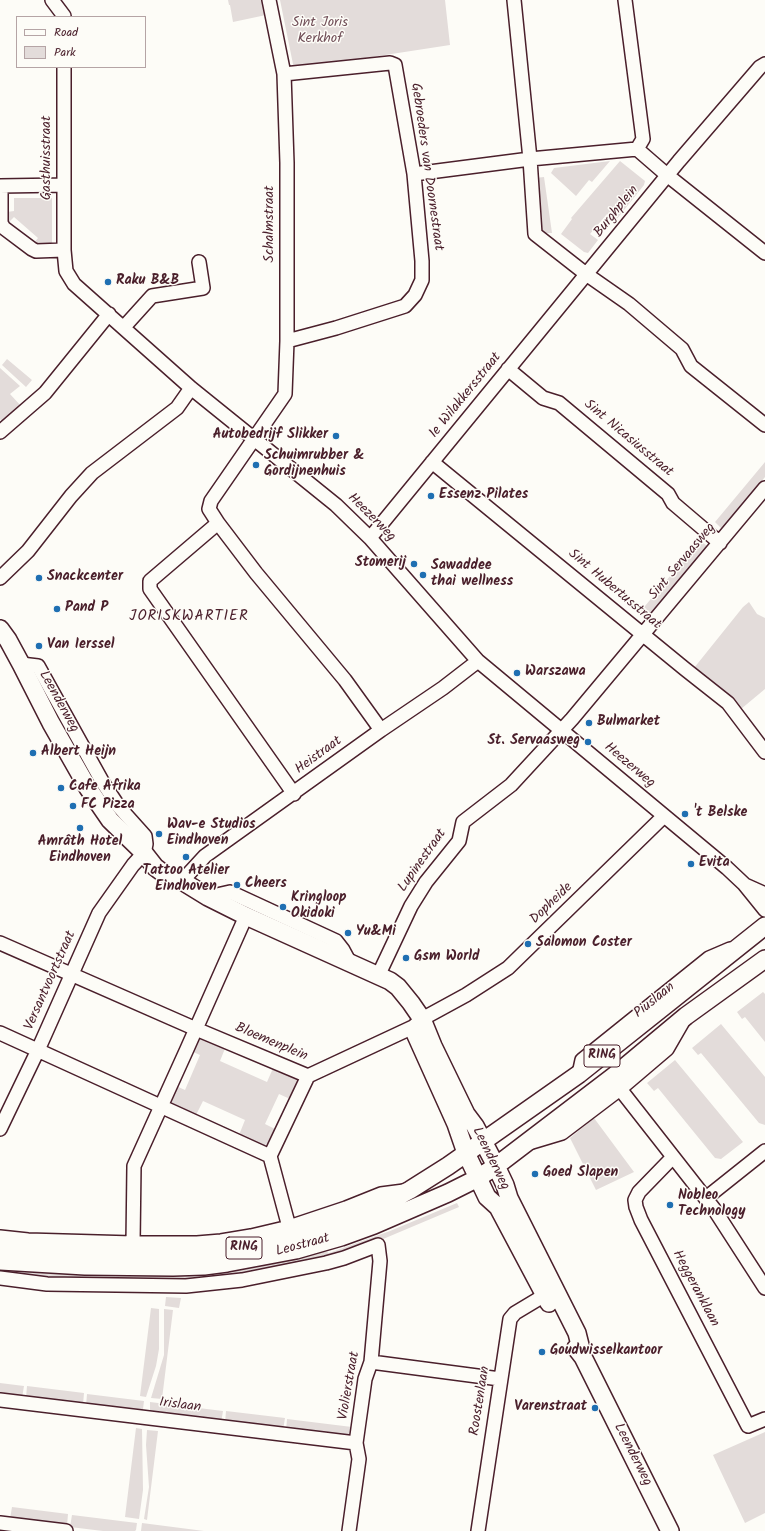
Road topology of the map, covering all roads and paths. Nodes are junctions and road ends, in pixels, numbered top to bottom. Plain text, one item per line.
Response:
1 (52, 0) edge
2 (64, 0) edge
3 (269, 0) edge
4 (514, 0) edge
5 (625, 0) edge
6 (63, 16) edge
7 (64, 16) edge
8 (765, 64) edge
9 (64, 68) edge
10 (284, 74) junction
11 (637, 149) junction
12 (530, 158) junction
13 (414, 174) junction
14 (668, 175) junction
15 (64, 185) junction
16 (1, 186) edge
17 (64, 250) junction
18 (765, 253) edge
19 (199, 262) dead end
20 (586, 274) junction
21 (109, 314) junction
22 (124, 327) junction
23 (287, 341) junction
24 (508, 370) junction
25 (191, 388) junction
26 (765, 425) edge
27 (0, 432) edge
28 (254, 439) junction
29 (432, 462) junction
30 (765, 488) edge
31 (218, 523) junction
32 (370, 538) junction
33 (720, 543) junction
34 (0, 578) edge
35 (2, 633) edge
36 (643, 635) junction
37 (478, 661) junction
38 (21, 664) junction
39 (381, 730) junction
40 (562, 730) junction
41 (765, 752) edge
42 (294, 794) junction
43 (664, 816) junction
44 (144, 853) junction
45 (182, 881) junction
46 (744, 884) junction
47 (765, 894) edge
48 (208, 897) junction
49 (765, 910) edge
50 (246, 916) junction
51 (765, 926) edge
52 (0, 943) edge
53 (765, 960) edge
54 (350, 963) junction
55 (71, 974) junction
56 (378, 976) junction
57 (686, 1016) junction
58 (417, 1023) junction
59 (196, 1029) junction
60 (0, 1033) edge
61 (38, 1050) junction
62 (308, 1076) junction
63 (620, 1089) junction
64 (161, 1106) junction
65 (0, 1129) edge
66 (483, 1141) junction
67 (528, 1143) junction
68 (765, 1151) edge
69 (466, 1153) junction
70 (270, 1156) junction
71 (673, 1157) junction
72 (496, 1166) junction
73 (478, 1178) junction
74 (410, 1190) junction
75 (706, 1198) junction
76 (289, 1228) junction
77 (0, 1237) edge
78 (133, 1243) junction
79 (378, 1245) joint
80 (0, 1249) edge
81 (0, 1261) edge
82 (0, 1278) edge
83 (765, 1288) edge
84 (545, 1295) junction
85 (583, 1357) junction
86 (371, 1362) junction
87 (500, 1379) junction
88 (0, 1400) edge
89 (765, 1419) edge
90 (356, 1443) junction
91 (0, 1523) edge
92 (66, 1531) edge
93 (349, 1531) edge
94 (478, 1531) edge
95 (670, 1531) edge

1 - 6 street
2 - 7 street
3 - 10 street, Schalmstraat
4 - 12 street
5 - 11 street
8 - 14 street, Burghplein
9 - 15 street, Gasthuisstraat
10 - 13 street, Gebroeders van Doornestraat
10 - 23 street, Schalmstraat
11 - 12 street
11 - 14 street
12 - 13 street
12 - 20 street
13 - 23 street, Gebroeders van Doornestraat
14 - 18 street
14 - 20 street, Burghplein
15 - 16 street
15 - 17 street, Gasthuisstraat
16 - 17 street
17 - 21 street, Heezerweg
19 - 22 street
20 - 24 street, 1e Wilakkersstraat
20 - 26 street
21 - 22 street, Heezerweg
21 - 27 street
22 - 25 street, Heezerweg
23 - 28 street, Schalmstraat
24 - 29 street, 1e Wilakkersstraat
24 - 33 street, Sint Nicasiusstraat
25 - 28 street, Heezerweg
25 - 34 street
28 - 31 street, Schalmstraat
28 - 32 street, Heezerweg
29 - 32 street, 1e Wilakkersstraat
29 - 36 street, Sint Hubertusstraat
30 - 33 street, Sint Servaasweg
31 - 39 street, Schalmstraat
31 - 42 street
32 - 37 street, Heezerweg
33 - 36 street, Sint Servaasweg
35 - 38 main road, Leenderweg
36 - 40 street, Sint Servaasweg
36 - 41 street, Sint Hubertusstraat
37 - 39 street, Heistraat
37 - 40 street, Heezerweg
38 - 44 main road, Leenderweg
38 - 44 street, Leenderweg
39 - 42 street, Heistraat
40 - 43 street, Heezerweg
40 - 56 street, Lupinestraat
42 - 45 street, Heistraat
43 - 46 street, Heezerweg
43 - 58 street, Dopheide
44 - 45 main road, Leenderweg
44 - 55 street, Versantvoortstraat
45 - 48 main road, Leenderweg
46 - 47 street, Heezerweg
46 - 49 street, Heezerweg
48 - 50 main road, Leenderweg
48 - 54 street
50 - 54 main road, Leenderweg
50 - 59 street
51 - 66 main road, Piuslaan / RING
52 - 55 street, Bloemenplein
53 - 57 main road, RING
54 - 56 main road, Leenderweg
55 - 59 street, Bloemenplein
55 - 61 street, Versantvoortstraat
56 - 58 main road, Leenderweg
57 - 63 street
57 - 67 main road, RING
58 - 62 street, Dopheide
58 - 66 main road, Leenderweg
58 - 69 main road, Leenderweg
59 - 62 street, Bloemenplein
59 - 64 street
60 - 61 street
61 - 64 street
61 - 65 street, Versantvoortstraat
62 - 70 street, Bloemenplein
63 - 67 street
63 - 71 street
64 - 70 street
64 - 78 street
66 - 69 main road, Leostraat / RING
66 - 72 main road, Leenderweg
67 - 72 main road, RING
68 - 75 street
69 - 73 main road, Leenderweg
69 - 74 main road, Leostraat / RING
70 - 76 street
71 - 75 street
71 - 89 street, Heggeranklaan
72 - 73 main road, Leostraat / RING
72 - 85 main road, Leenderweg
73 - 81 main road, Leostraat / RING
73 - 84 main road, Leenderweg
74 - 76 street, Leostraat
74 - 80 main road, Leostraat / RING
75 - 83 street
76 - 78 street, Leostraat
77 - 78 street, Leostraat
79 - 82 street, Leostraat
79 - 86 street, Violierstraat
84 - 85 main road, Leenderweg
84 - 87 street, Roostenlaan
85 - 95 main road, Leenderweg
86 - 87 street
86 - 90 street, Violierstraat
87 - 94 street, Roostenlaan
88 - 90 street, Irislaan
90 - 93 street, Violierstraat
91 - 92 street

